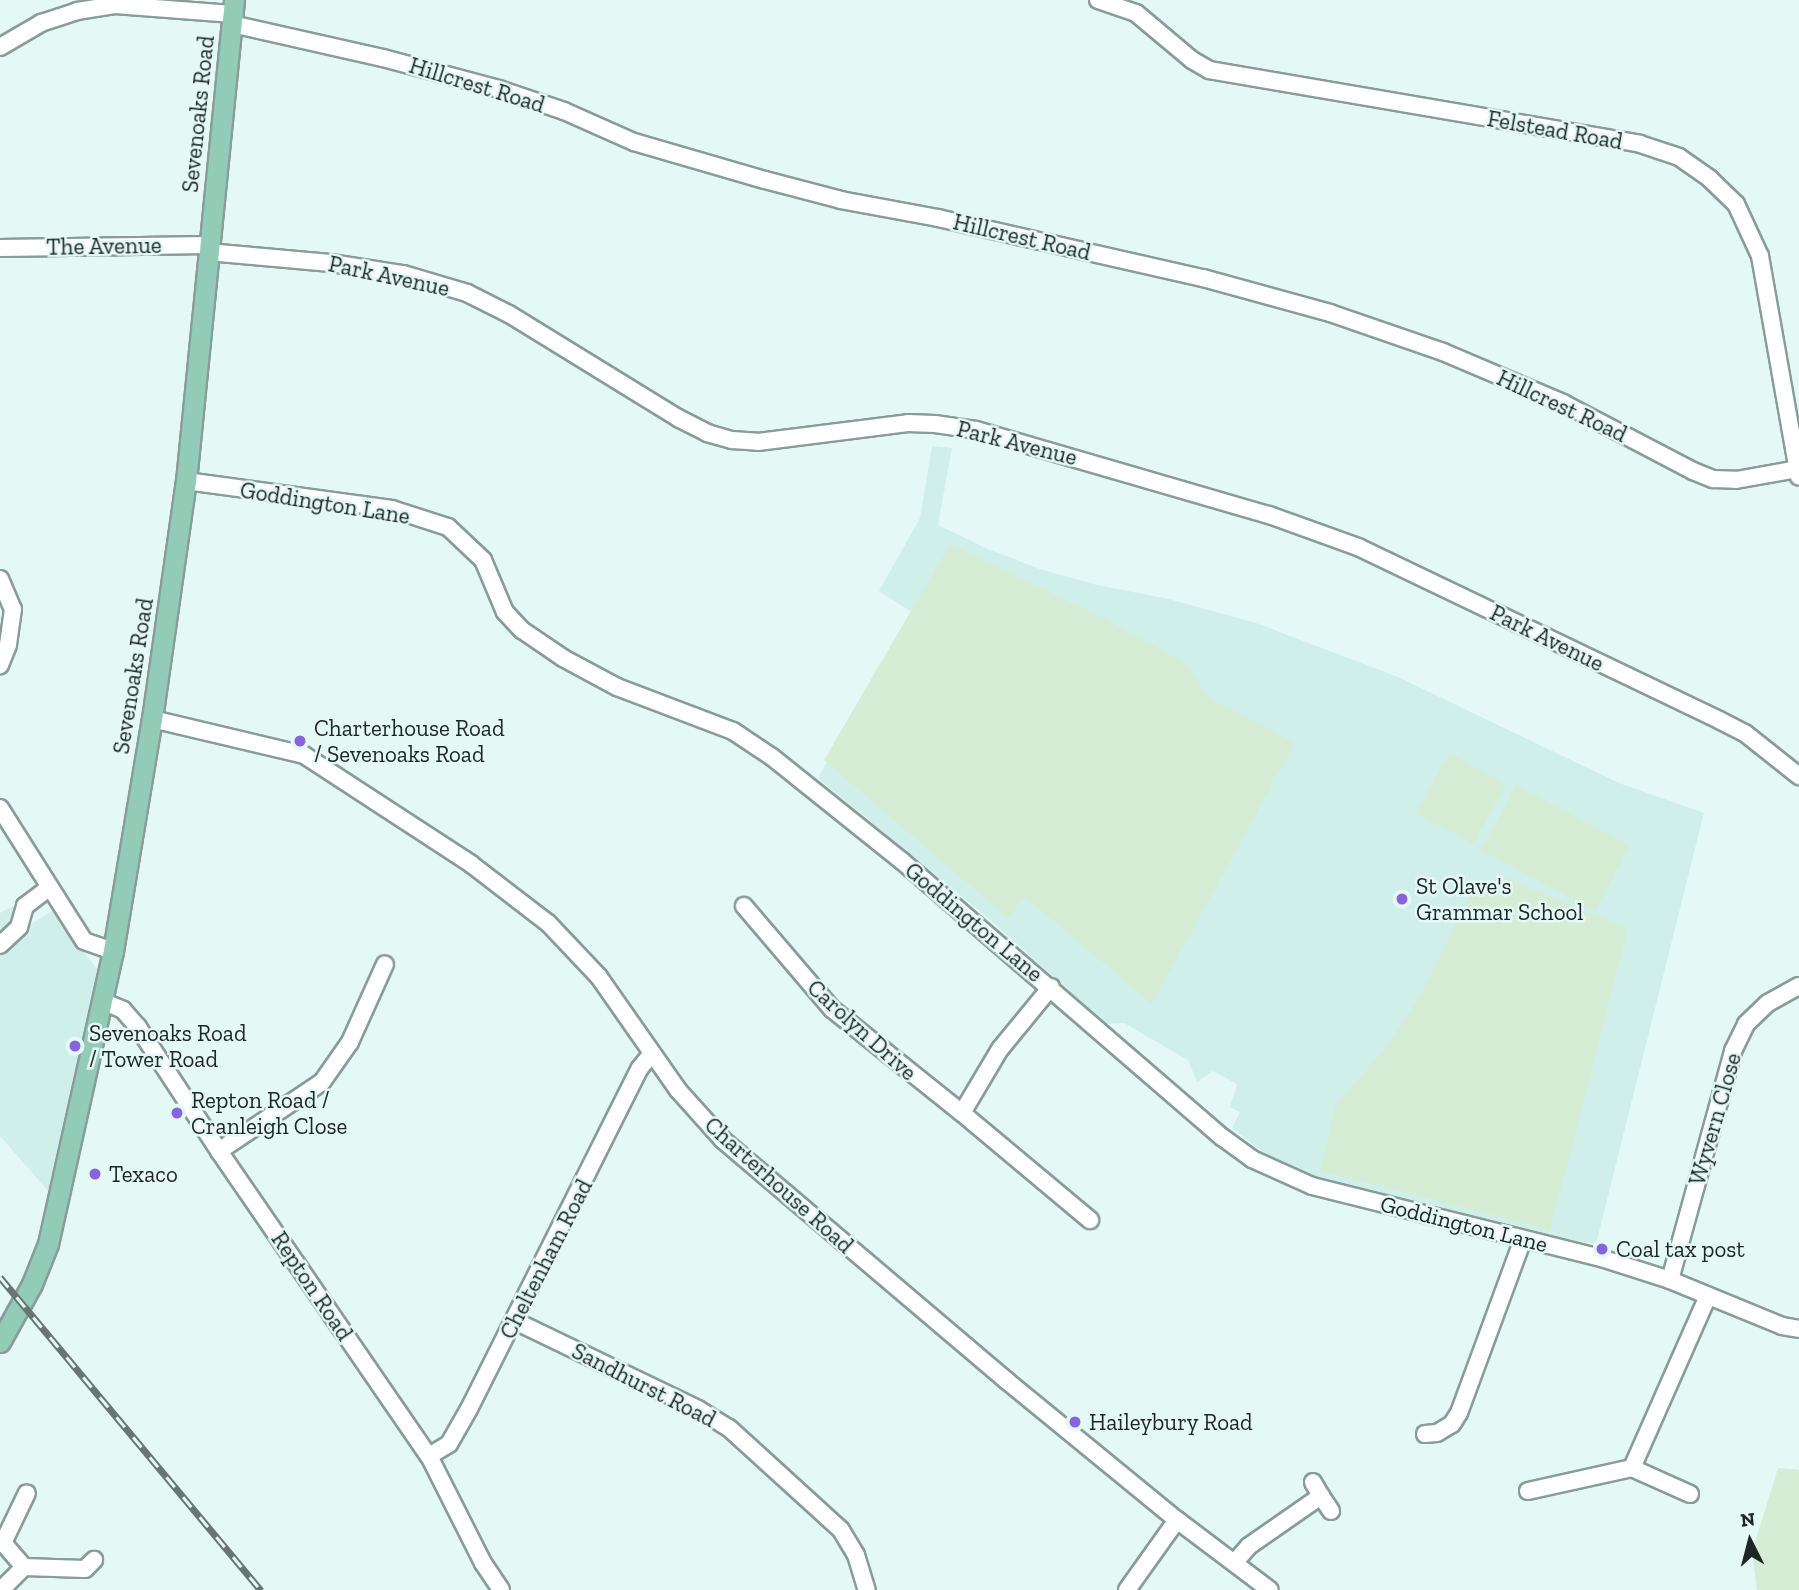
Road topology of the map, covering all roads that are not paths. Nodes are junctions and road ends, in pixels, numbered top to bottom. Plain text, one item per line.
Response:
1 (1098, 0) edge
2 (233, 12) edge
3 (0, 47) edge
4 (0, 248) edge
5 (208, 249) junction
6 (1798, 474) edge
7 (186, 481) junction
8 (0, 579) edge
9 (0, 665) edge
10 (152, 719) junction
11 (1797, 770) edge
12 (0, 808) edge
13 (49, 888) junction
14 (744, 906) dead end
15 (0, 945) edge
16 (113, 951) junction
17 (385, 964) dead end
18 (1799, 986) edge
19 (1051, 987) junction
20 (102, 1001) junction
21 (652, 1052) junction
22 (962, 1113) junction
23 (219, 1151) junction
24 (1090, 1220) dead end
25 (1523, 1239) junction
26 (1670, 1280) junction
27 (1708, 1296) junction
28 (515, 1321) junction
29 (1799, 1329) edge
30 (0, 1342) edge
31 (1425, 1434) dead end
32 (429, 1457) junction
33 (1632, 1468) junction
34 (1528, 1491) dead end
35 (27, 1493) dead end
36 (1690, 1494) dead end
37 (1331, 1511) dead end
38 (1177, 1520) junction
39 (94, 1560) dead end
40 (1235, 1562) junction
41 (23, 1567) junction
42 (1, 1590) edge
43 (500, 1590) edge
44 (867, 1590) edge
45 (1127, 1590) edge
46 (1270, 1590) edge

1 - 6 street, Felstead Road
2 - 3 street, Hillcrest Road
2 - 5 main road, Sevenoaks Road
2 - 6 street, Hillcrest Road
4 - 5 street, The Avenue
5 - 7 main road, Sevenoaks Road
5 - 11 street, Park Avenue
7 - 10 main road, Sevenoaks Road
7 - 19 street, Goddington Lane
8 - 9 street
10 - 16 main road, Sevenoaks Road
10 - 21 street, Charterhouse Road
12 - 13 street
13 - 15 street
13 - 16 street
14 - 22 street, Carolyn Drive
16 - 20 main road, Sevenoaks Road
17 - 23 street
18 - 26 street, Wyvern Close
19 - 22 street
19 - 25 street, Goddington Lane
20 - 23 street, Repton Road
20 - 30 main road, Sevenoaks Road
21 - 28 street, Cheltenham Road
21 - 38 street, Charterhouse Road
22 - 24 street, Carolyn Drive
23 - 32 street, Repton Road
25 - 26 street, Goddington Lane
25 - 31 street
26 - 27 street, Goddington Lane
27 - 29 street, Goddington Lane
27 - 33 street
28 - 32 street, Cheltenham Road
28 - 44 street, Sandhurst Road
32 - 43 street, Repton Road
33 - 34 street
33 - 36 street
35 - 41 street
37 - 40 street
38 - 40 street, Charterhouse Road
38 - 45 street
39 - 41 street
40 - 46 street, Charterhouse Road
41 - 42 street

